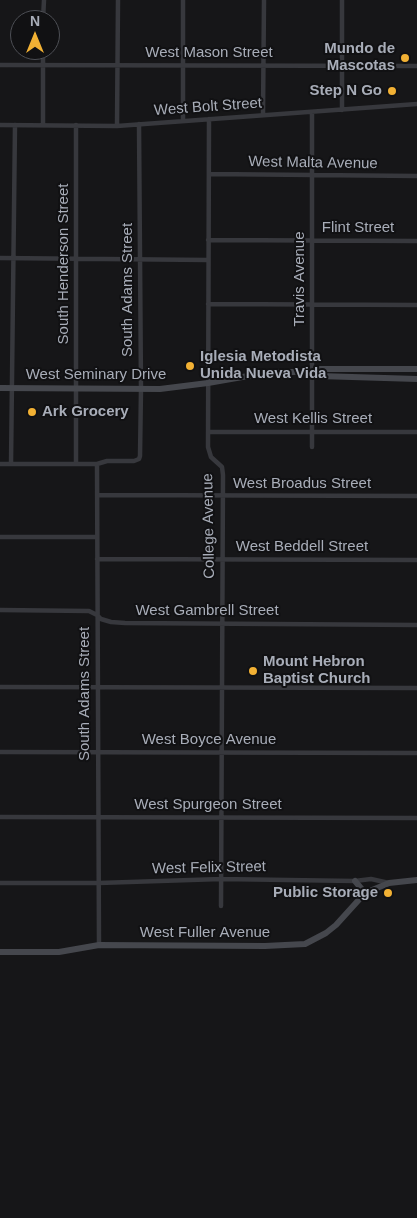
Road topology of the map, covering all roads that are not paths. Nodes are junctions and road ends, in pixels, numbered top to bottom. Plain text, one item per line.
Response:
1 (118, 0) edge
2 (184, 0) edge
3 (264, 0) edge
4 (342, 0) edge
5 (43, 60) edge
6 (0, 65) edge
7 (43, 65) junction
8 (117, 65) junction
9 (183, 65) junction
10 (263, 66) junction
11 (342, 66) junction
12 (417, 66) edge
13 (417, 104) edge
14 (342, 110) junction
15 (312, 112) junction
16 (263, 115) junction
17 (209, 119) junction
18 (183, 121) junction
19 (139, 124) junction
20 (0, 125) edge
21 (15, 125) junction
22 (43, 125) junction
23 (76, 125) junction
24 (117, 126) junction
25 (209, 174) junction
26 (312, 175) junction
27 (417, 176) edge
28 (208, 240) junction
29 (312, 241) junction
30 (417, 241) edge
31 (0, 258) edge
32 (13, 258) junction
33 (75, 259) junction
34 (140, 259) junction
35 (208, 260) junction
36 (208, 304) junction
37 (312, 304) junction
38 (417, 305) edge
39 (417, 370) edge
40 (312, 372) junction
41 (417, 380) edge
42 (208, 383) junction
43 (0, 388) edge
44 (12, 388) junction
45 (77, 388) junction
46 (141, 389) junction
47 (312, 431) junction
48 (208, 432) junction
49 (417, 432) edge
50 (312, 447) dead end
51 (0, 464) edge
52 (11, 464) junction
53 (76, 464) junction
54 (97, 464) junction
55 (97, 495) junction
56 (223, 496) junction
57 (417, 496) edge
58 (0, 537) edge
59 (97, 537) junction
60 (97, 559) junction
61 (223, 560) junction
62 (417, 560) edge
63 (0, 610) edge
64 (97, 615) junction
65 (222, 623) junction
66 (417, 625) edge
67 (0, 687) edge
68 (98, 687) junction
69 (222, 688) junction
70 (417, 688) edge
71 (0, 752) edge
72 (98, 752) junction
73 (222, 752) junction
74 (417, 753) edge
75 (221, 816) junction
76 (0, 817) edge
77 (98, 818) junction
78 (417, 818) edge
79 (221, 879) junction
80 (417, 880) edge
81 (355, 881) junction
82 (389, 882) junction
83 (0, 883) edge
84 (99, 883) junction
85 (365, 893) junction
86 (221, 906) dead end
87 (99, 945) junction
88 (0, 952) edge

1 - 8 street
2 - 9 street
3 - 10 street
4 - 11 street
5 - 7 street
6 - 7 street, West Mason Street
7 - 8 street, West Mason Street
7 - 22 street
8 - 9 street, West Mason Street
8 - 24 street
9 - 10 street, West Mason Street
9 - 18 street
10 - 11 street, West Mason Street
10 - 16 street
11 - 12 street, West Mason Street
11 - 14 street
13 - 14 street, West Bolt Street
14 - 15 street, West Bolt Street
15 - 16 street, West Bolt Street
15 - 26 street, Travis Avenue
16 - 17 street, West Bolt Street
17 - 18 street, West Bolt Street
17 - 25 street, College Avenue
18 - 19 street, West Bolt Street
19 - 24 street, West Bolt Street
19 - 34 street, South Adams Street
20 - 21 street, West Bolt Street
21 - 22 street, West Bolt Street
21 - 32 street
22 - 23 street, West Bolt Street
23 - 24 street, West Bolt Street
23 - 33 street, South Henderson Street
25 - 26 street, West Malta Avenue
25 - 28 street, College Avenue
26 - 27 street, West Malta Avenue
26 - 29 street, Travis Avenue
28 - 29 street, Flint Street
28 - 35 street, College Avenue
29 - 30 street, Flint Street
29 - 37 street, Travis Avenue
31 - 32 street
32 - 33 street
32 - 44 street
33 - 34 street
33 - 45 street, South Henderson Street
34 - 35 street
34 - 46 street, South Adams Street
35 - 36 street, College Avenue
36 - 37 street
36 - 42 street, College Avenue
37 - 38 street
37 - 40 street, Travis Avenue
39 - 40 main road, West Seminary Drive
40 - 41 main road, West Seminary Drive
40 - 42 main road, West Seminary Drive
40 - 47 street, Travis Avenue
42 - 46 main road, West Seminary Drive
42 - 48 street, College Avenue
43 - 44 main road, West Seminary Drive
44 - 45 main road, West Seminary Drive
44 - 52 street
45 - 46 main road, West Seminary Drive
45 - 53 street, South Henderson Street
46 - 54 street, South Adams Street
47 - 48 street, West Kellis Street
47 - 49 street, West Kellis Street
47 - 50 street, Travis Avenue
48 - 56 street, College Avenue
51 - 52 street
52 - 53 street
53 - 54 street
54 - 55 street, South Adams Street
55 - 56 street, West Broadus Street
55 - 59 street, South Adams Street
56 - 57 street, West Broadus Street
56 - 61 street, College Avenue
58 - 59 street
59 - 60 street, South Adams Street
60 - 61 street, West Beddell Street
60 - 64 street, South Adams Street
61 - 62 street, West Beddell Street
61 - 65 street, College Avenue
63 - 64 street, West Gambrell Street
64 - 65 street, West Gambrell Street
64 - 68 street, South Adams Street
65 - 66 street, West Gambrell Street
65 - 69 street, College Avenue
67 - 68 street
68 - 69 street
68 - 72 street, South Adams Street
69 - 70 street
69 - 73 street, College Avenue
71 - 72 street, West Boyce Avenue
72 - 73 street, West Boyce Avenue
72 - 77 street, South Adams Street
73 - 74 street, West Boyce Avenue
73 - 75 street, College Avenue
75 - 77 street, West Spurgeon Street
75 - 78 street, West Spurgeon Street
75 - 79 street, College Avenue
76 - 77 street, West Spurgeon Street
77 - 84 street, South Adams Street
79 - 81 street, West Felix Street
79 - 84 street, West Felix Street
79 - 86 street, College Avenue
80 - 82 main road, West Felix Street
81 - 82 street, West Felix Street
81 - 85 main road
82 - 85 main road, West Fuller Avenue
83 - 84 street, West Felix Street
84 - 87 street, South Adams Street
85 - 87 main road, West Fuller Avenue
87 - 88 main road, West Fuller Avenue

